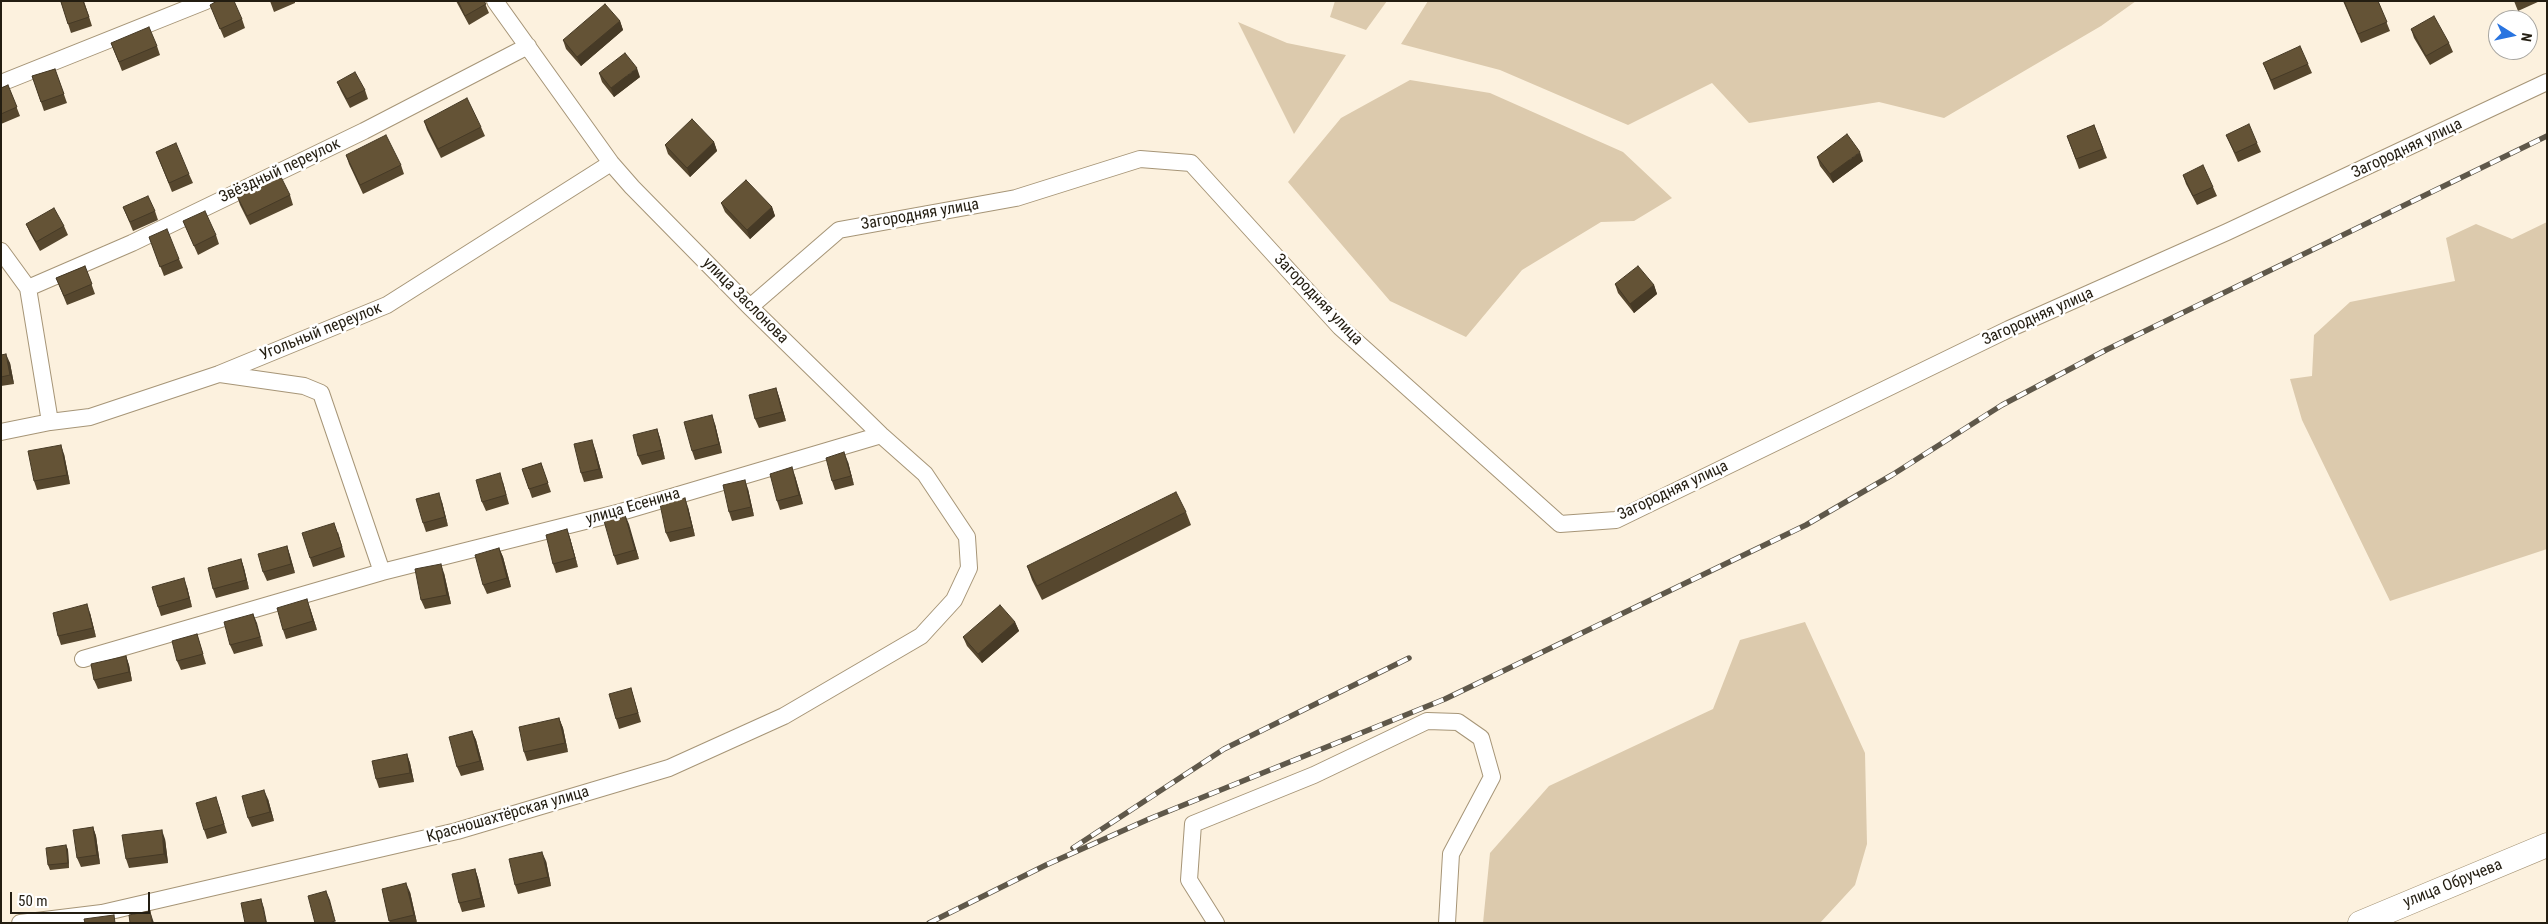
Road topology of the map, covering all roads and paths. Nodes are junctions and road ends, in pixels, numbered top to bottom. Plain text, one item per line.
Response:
1 (206, 1) edge
2 (495, 1) edge
3 (528, 46) junction
4 (2547, 82) edge
5 (1, 83) edge
6 (611, 163) junction
7 (1, 251) edge
8 (28, 288) junction
9 (750, 307) junction
10 (220, 374) junction
11 (50, 422) junction
12 (1, 432) edge
13 (881, 435) junction
14 (382, 572) junction
15 (954, 600) joint
16 (84, 659) dead end
17 (2547, 845) edge
18 (20, 923) edge
19 (1216, 923) edge
20 (1446, 923) edge
21 (2360, 923) edge

1 - 5 street
2 - 3 street, улица Заслонова
3 - 6 street, улица Заслонова
3 - 8 street, Звёздный переулок
4 - 9 street, Загородняя улица
6 - 9 street, улица Заслонова
6 - 10 street, Угольный переулок
7 - 8 street
8 - 11 street
9 - 13 street, улица Заслонова
10 - 11 street, Угольный переулок
10 - 14 street
11 - 12 street, Угольный переулок
13 - 14 street, улица Есенина
13 - 15 street, улица Заслонова
14 - 16 street
15 - 18 street, Красношахтёрская улица
17 - 21 street, улица Обручева
19 - 20 street

